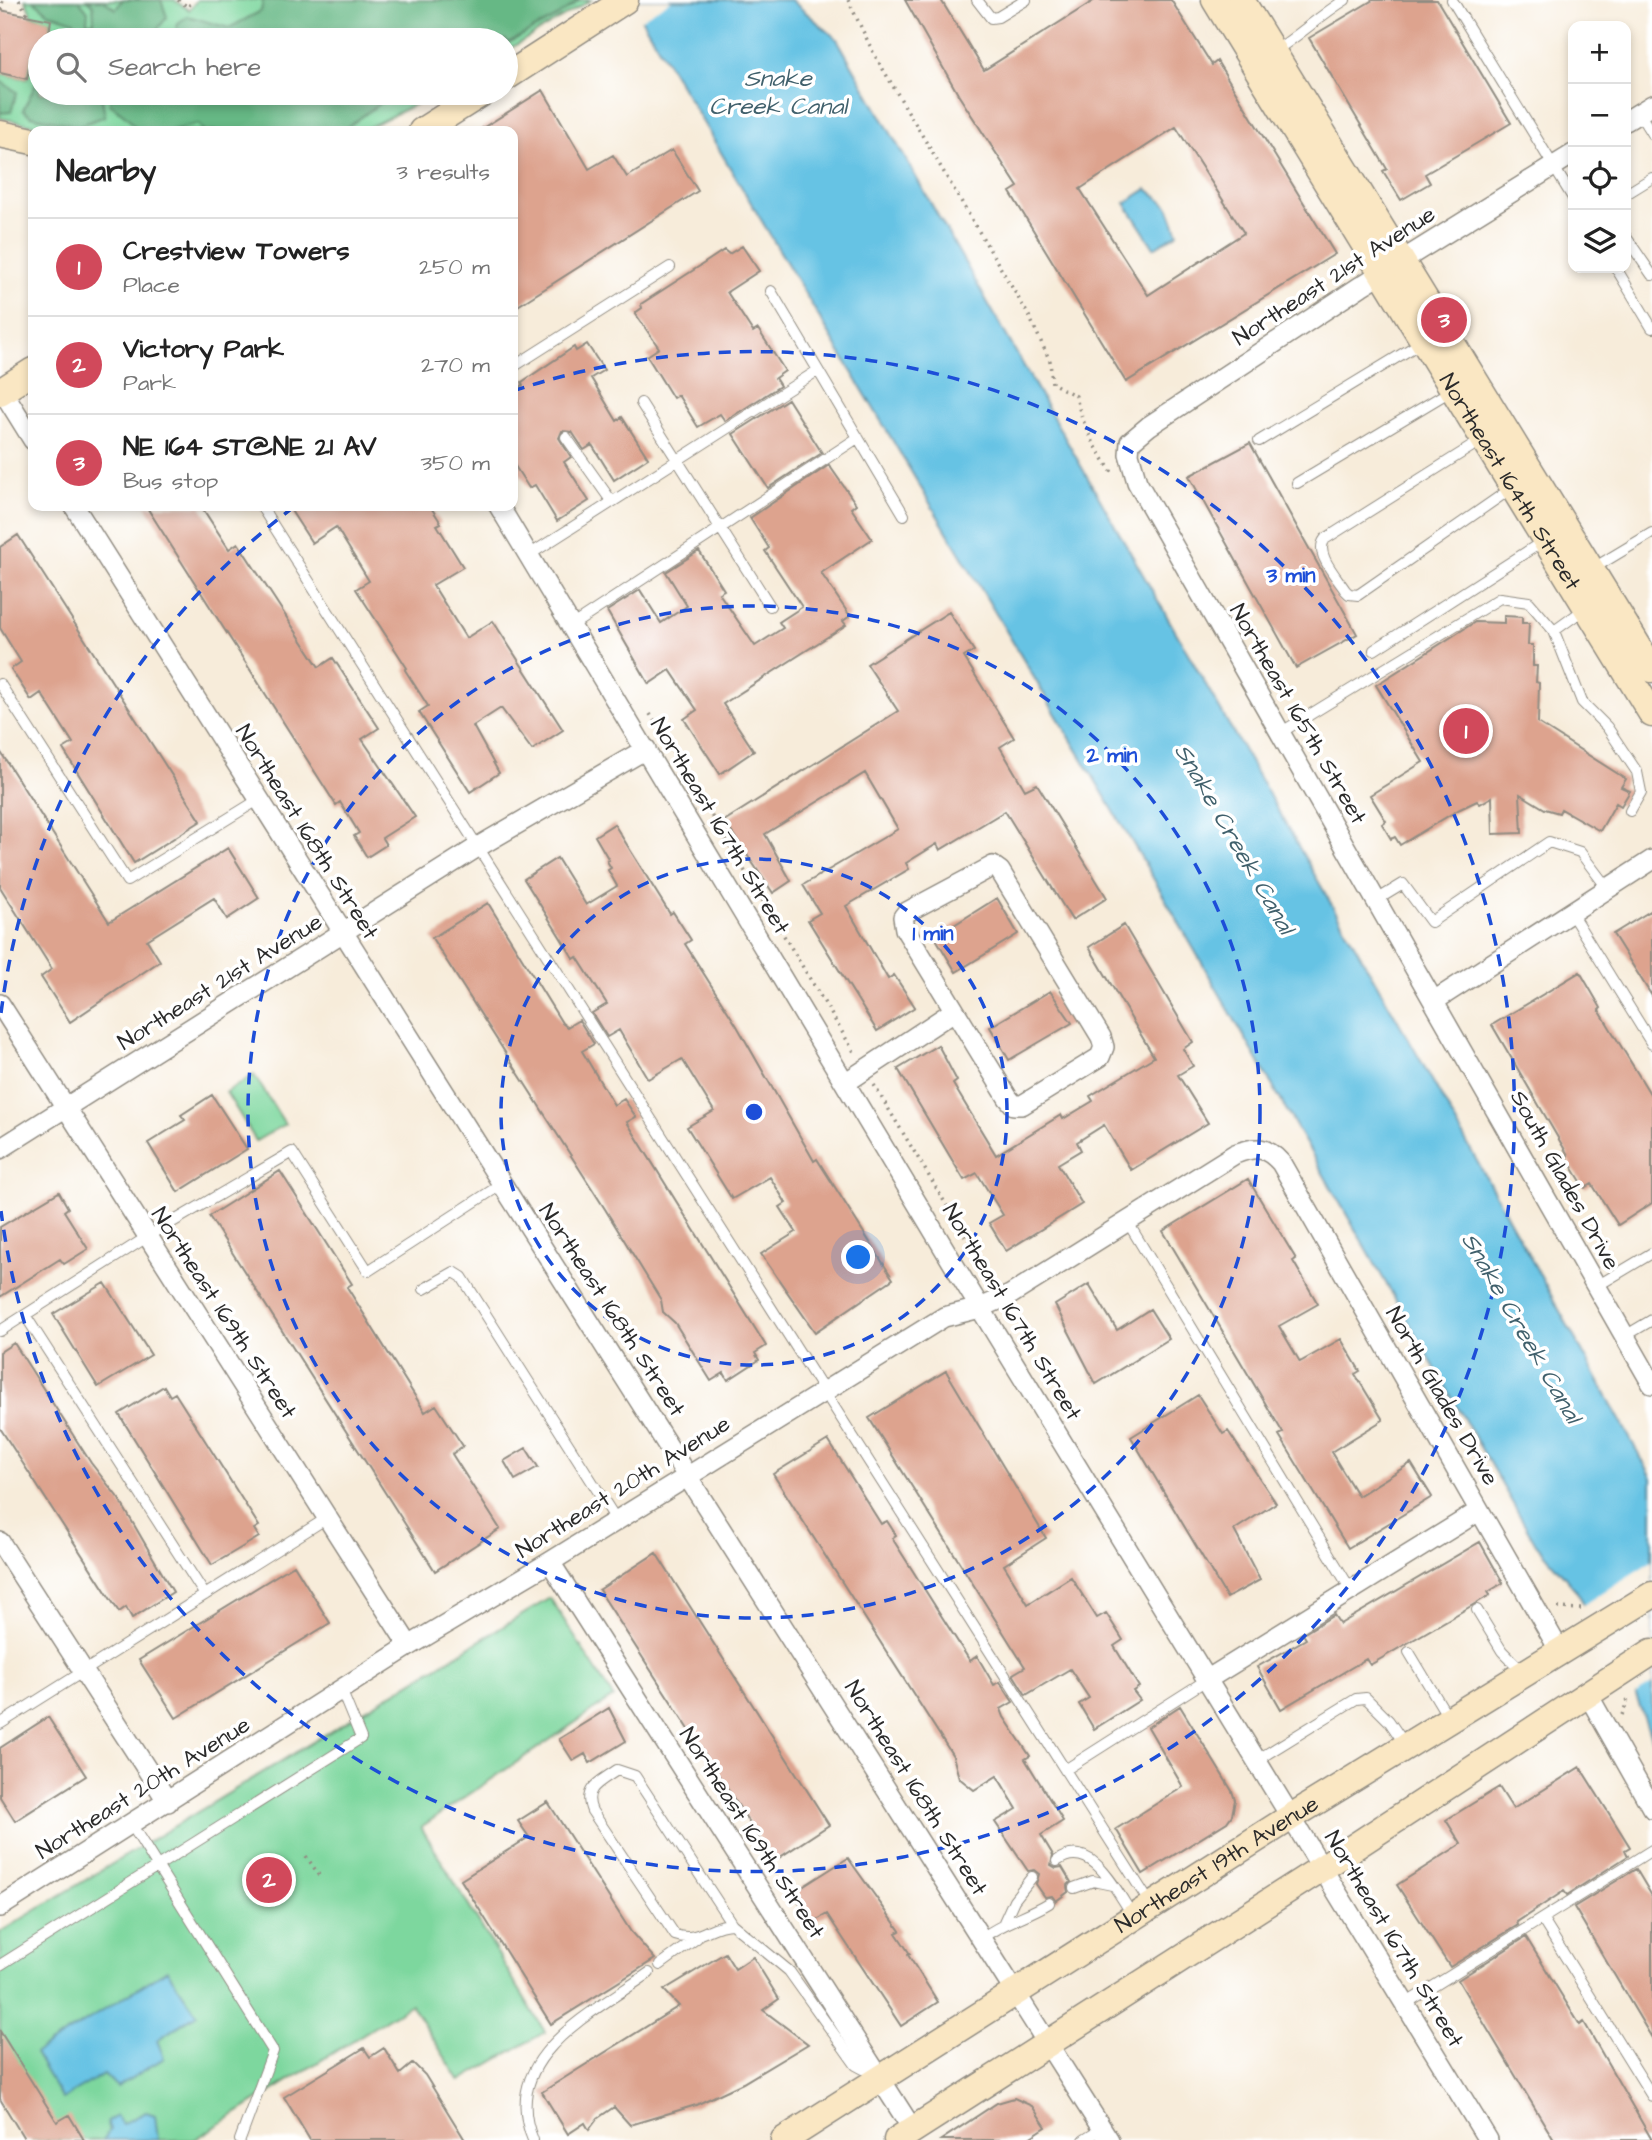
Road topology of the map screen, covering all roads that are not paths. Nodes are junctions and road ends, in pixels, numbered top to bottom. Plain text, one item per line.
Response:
1 (977, 0) edge
2 (1026, 0) edge
3 (1215, 0) edge
4 (1241, 0) edge
5 (1345, 0) edge
6 (1452, 0) edge
7 (618, 4) edge
8 (1272, 52) junction
9 (518, 69) edge
10 (459, 105) edge
11 (463, 105) edge
12 (1639, 113) edge
13 (415, 126) edge
14 (430, 126) edge
15 (0, 134) edge
16 (1652, 134) edge
17 (28, 140) edge
18 (1568, 158) edge
19 (1554, 166) junction
20 (1652, 178) edge
21 (1568, 190) edge
22 (1631, 191) edge
23 (1631, 244) edge
24 (670, 267) dead end
25 (1391, 267) junction
26 (1619, 273) edge
27 (1652, 275) edge
28 (771, 291) dead end
29 (1652, 328) edge
30 (1423, 342) junction
31 (518, 364) edge
32 (817, 371) junction
33 (28, 374) edge
34 (1452, 389) junction
35 (1, 391) edge
36 (642, 403) dead end
37 (28, 432) edge
38 (1494, 435) junction
39 (566, 436) dead end
40 (856, 439) junction
41 (1259, 442) dead end
42 (1128, 447) joint
43 (677, 461) junction
44 (1522, 480) junction
45 (1297, 483) dead end
46 (612, 502) junction
47 (77, 511) edge
48 (264, 511) edge
49 (502, 511) edge
50 (904, 515) dead end
51 (721, 530) junction
52 (1652, 533) edge
53 (1545, 540) junction
54 (529, 555) junction
55 (1591, 570) junction
56 (770, 606) dead end
57 (1587, 608) junction
58 (571, 626) junction
59 (1554, 631) junction
60 (1374, 650) dead end
61 (1652, 669) edge
62 (0, 684) edge
63 (1652, 714) edge
64 (1280, 733) junction
65 (646, 748) junction
66 (258, 800) junction
67 (1630, 811) dead end
68 (477, 848) junction
69 (1652, 860) edge
70 (1608, 889) junction
71 (1375, 901) junction
72 (1571, 913) junction
73 (341, 934) junction
74 (1434, 1001) junction
75 (0, 1004) edge
76 (954, 1011) junction
77 (1652, 1044) edge
78 (845, 1083) junction
79 (65, 1108) junction
80 (0, 1149) edge
81 (1281, 1163) joint
82 (502, 1184) junction
83 (1127, 1221) junction
84 (146, 1237) junction
85 (1652, 1253) edge
86 (1597, 1286) junction
87 (424, 1289) dead end
88 (980, 1308) junction
89 (24, 1315) junction
90 (1652, 1320) edge
91 (0, 1331) edge
92 (1625, 1336) junction
93 (1652, 1384) edge
94 (825, 1391) junction
95 (690, 1476) junction
96 (1479, 1511) junction
97 (327, 1518) junction
98 (617, 1521) junction
99 (0, 1542) edge
100 (550, 1562) junction
101 (1351, 1590) junction
102 (205, 1595) junction
103 (1652, 1595) edge
104 (1477, 1610) dead end
105 (409, 1646) junction
106 (1409, 1652) dead end
107 (1652, 1652) edge
108 (1561, 1653) junction
109 (83, 1672) junction
110 (1525, 1675) junction
111 (1208, 1679) junction
112 (342, 1692) junction
113 (1587, 1693) junction
114 (1450, 1721) junction
115 (0, 1724) edge
116 (1406, 1747) junction
117 (1257, 1760) junction
118 (1065, 1770) junction
119 (168, 1802) junction
120 (1652, 1808) edge
121 (1291, 1816) junction
122 (131, 1824) junction
123 (1652, 1850) edge
124 (1057, 1861) dead end
125 (157, 1865) junction
126 (1322, 1868) junction
127 (1032, 1877) dead end
128 (1112, 1885) junction
129 (1074, 1888) dead end
130 (1049, 1903) dead end
131 (0, 1906) edge
132 (1142, 1911) junction
133 (1542, 1919) junction
134 (1004, 1922) junction
135 (732, 1924) junction
136 (699, 1936) junction
137 (982, 1938) junction
138 (0, 1965) edge
139 (660, 1965) dead end
140 (649, 1973) dead end
141 (1016, 1992) junction
142 (1405, 2004) junction
143 (1047, 2042) junction
144 (881, 2078) junction
145 (1652, 2096) edge
146 (1105, 2134) edge
147 (909, 2137) edge
148 (240, 2140) edge
149 (533, 2140) edge
150 (784, 2140) edge
151 (1084, 2140) edge
152 (1488, 2140) edge

1 - 2 lane
3 - 25 street, Northeast 164th Street
4 - 8 street, Northeast 164th Street
5 - 8 lane
6 - 19 lane
7 - 9 street
8 - 25 street, Northeast 164th Street
10 - 13 street
11 - 14 street
12 - 16 lane
15 - 17 street
18 - 19 street, Northeast 21st Avenue
19 - 21 lane
19 - 25 street, Northeast 21st Avenue
20 - 22 lane
23 - 27 lane
24 - 31 lane
25 - 30 street, Northeast 164th Street
25 - 38 street, Northeast 164th Street
25 - 42 street, Northeast 21st Avenue
26 - 29 lane
28 - 32 lane
30 - 34 street, Northeast 164th Street
30 - 41 lane
32 - 40 lane
32 - 43 lane
33 - 35 street
34 - 38 street, Northeast 164th Street
34 - 45 lane
35 - 37 street
36 - 43 lane
38 - 44 street, Northeast 164th Street
38 - 44 lane
39 - 46 lane
40 - 50 lane
40 - 51 lane
42 - 64 street, Northeast 165th Street
43 - 46 lane
43 - 51 lane
44 - 53 street, Northeast 164th Street
44 - 55 street, Northeast 164th Street
46 - 54 lane
47 - 66 street, Northeast 168th Street
48 - 68 lane
49 - 54 street, Northeast 167th Street
51 - 56 lane
51 - 58 lane
52 - 55 lane
53 - 57 street, Northeast 164th Street
53 - 60 lane
54 - 58 street, Northeast 167th Street
55 - 61 street, Northeast 164th Street
57 - 59 lane
57 - 63 street, Northeast 164th Street
58 - 65 street, Northeast 167th Street
59 - 64 lane
59 - 67 lane
62 - 66 lane
64 - 71 street, Northeast 165th Street
65 - 68 street, Northeast 21st Avenue
65 - 78 street, Northeast 167th Street
66 - 73 street, Northeast 168th Street
68 - 73 street, Northeast 21st Avenue
68 - 94 lane
69 - 70 street
70 - 71 lane
70 - 72 street
71 - 74 street, Northeast 165th Street
72 - 74 street
72 - 77 lane
73 - 79 street, Northeast 21st Avenue
73 - 82 street, Northeast 168th Street
74 - 86 street, South Glades Drive
75 - 79 street, Northeast 169th Street
76 - 76 street
76 - 78 street
78 - 88 street, Northeast 167th Street
79 - 80 street, Northeast 21st Avenue
79 - 84 street, Northeast 169th Street
81 - 83 street, Northeast 20th Avenue
81 - 96 street, North Glades Drive
82 - 84 lane
82 - 95 street, Northeast 168th Street
83 - 88 street, Northeast 20th Avenue
83 - 101 lane
84 - 89 lane
84 - 97 street, Northeast 169th Street
85 - 86 lane
86 - 92 street, South Glades Drive
87 - 98 lane
88 - 94 street, Northeast 20th Avenue
88 - 111 street, Northeast 167th Street
89 - 91 lane
89 - 102 lane
90 - 92 lane
92 - 93 street, South Glades Drive
94 - 95 street, Northeast 20th Avenue
94 - 118 lane
95 - 98 street, Northeast 20th Avenue
95 - 137 street, Northeast 168th Street
96 - 101 street
96 - 108 street, North Glades Drive
97 - 102 lane
97 - 105 street, Northeast 169th Street
98 - 100 street, Northeast 20th Avenue
99 - 109 street
100 - 105 street, Northeast 20th Avenue
100 - 144 street, Northeast 169th Street
101 - 111 street
102 - 109 lane
103 - 108 street, Northeast 19th Avenue
104 - 110 lane
105 - 112 street, Northeast 20th Avenue
106 - 114 lane
107 - 113 street
108 - 110 street, Northeast 19th Avenue
109 - 115 lane
109 - 119 street
110 - 114 street, Northeast 19th Avenue
111 - 117 street, Northeast 167th Street
111 - 118 lane
112 - 119 street, Northeast 20th Avenue
112 - 125 lane
113 - 120 street
113 - 126 street
114 - 116 street, Northeast 19th Avenue
116 - 117 lane
116 - 121 street, Northeast 19th Avenue
117 - 121 street, Northeast 167th Street
118 - 132 lane
119 - 122 street, Northeast 20th Avenue
121 - 126 street, Northeast 167th Street
121 - 132 street, Northeast 19th Avenue
122 - 125 lane
122 - 131 street, Northeast 20th Avenue
123 - 133 lane
124 - 128 lane
125 - 138 lane
125 - 148 lane
126 - 142 street, Northeast 167th Street
126 - 143 street
127 - 134 lane
128 - 129 lane
128 - 132 lane
130 - 134 lane
132 - 141 street, Northeast 19th Avenue
133 - 142 lane
133 - 145 lane
134 - 137 lane
135 - 136 lane
135 - 136 lane
135 - 144 lane
136 - 139 lane
137 - 141 street, Northeast 168th Street
140 - 149 lane
141 - 143 street, Northeast 168th Street
141 - 144 street, Northeast 19th Avenue
142 - 152 street, Northeast 167th Street
143 - 146 street, Northeast 168th Street
143 - 147 street
144 - 147 street, Northeast 169th Street
144 - 150 street, Northeast 19th Avenue
146 - 151 lane

